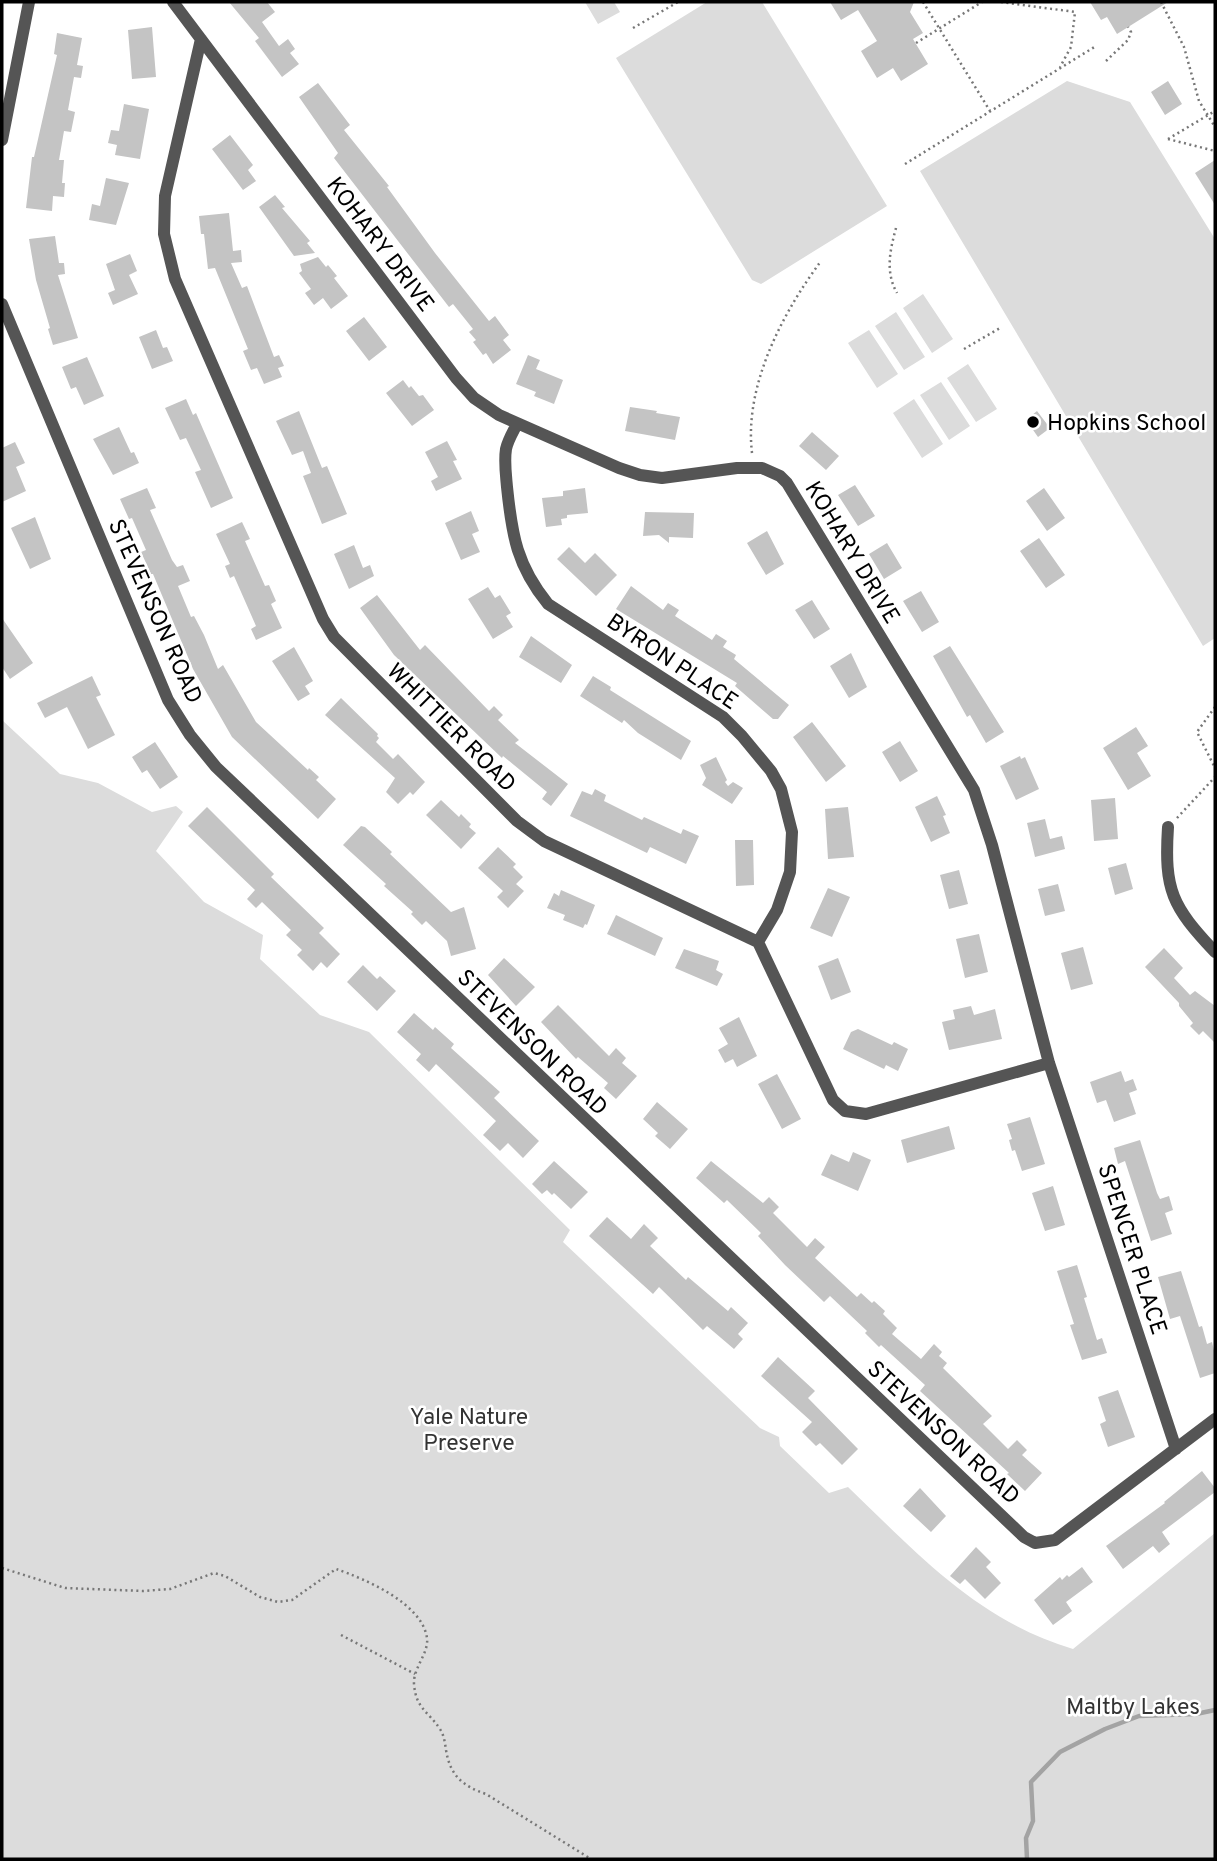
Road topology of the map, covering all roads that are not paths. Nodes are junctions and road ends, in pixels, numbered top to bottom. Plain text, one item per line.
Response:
1 (29, 2) edge
2 (173, 2) edge
3 (201, 39) junction
4 (2, 140) edge
5 (2, 304) edge
6 (517, 424) junction
7 (1168, 827) road end
8 (758, 942) junction
9 (1215, 951) edge
10 (1049, 1063) junction
11 (1215, 1419) edge
12 (1176, 1449) junction

1 - 4 street
2 - 3 street, KOHARY DRIVE
3 - 6 street, KOHARY DRIVE
3 - 8 street, WHITTIER ROAD
5 - 12 street, STEVENSON ROAD
6 - 8 street, BYRON PLACE
6 - 10 street, KOHARY DRIVE
7 - 9 street
8 - 10 street
10 - 12 street, SPENCER PLACE
11 - 12 street, STEVENSON ROAD

